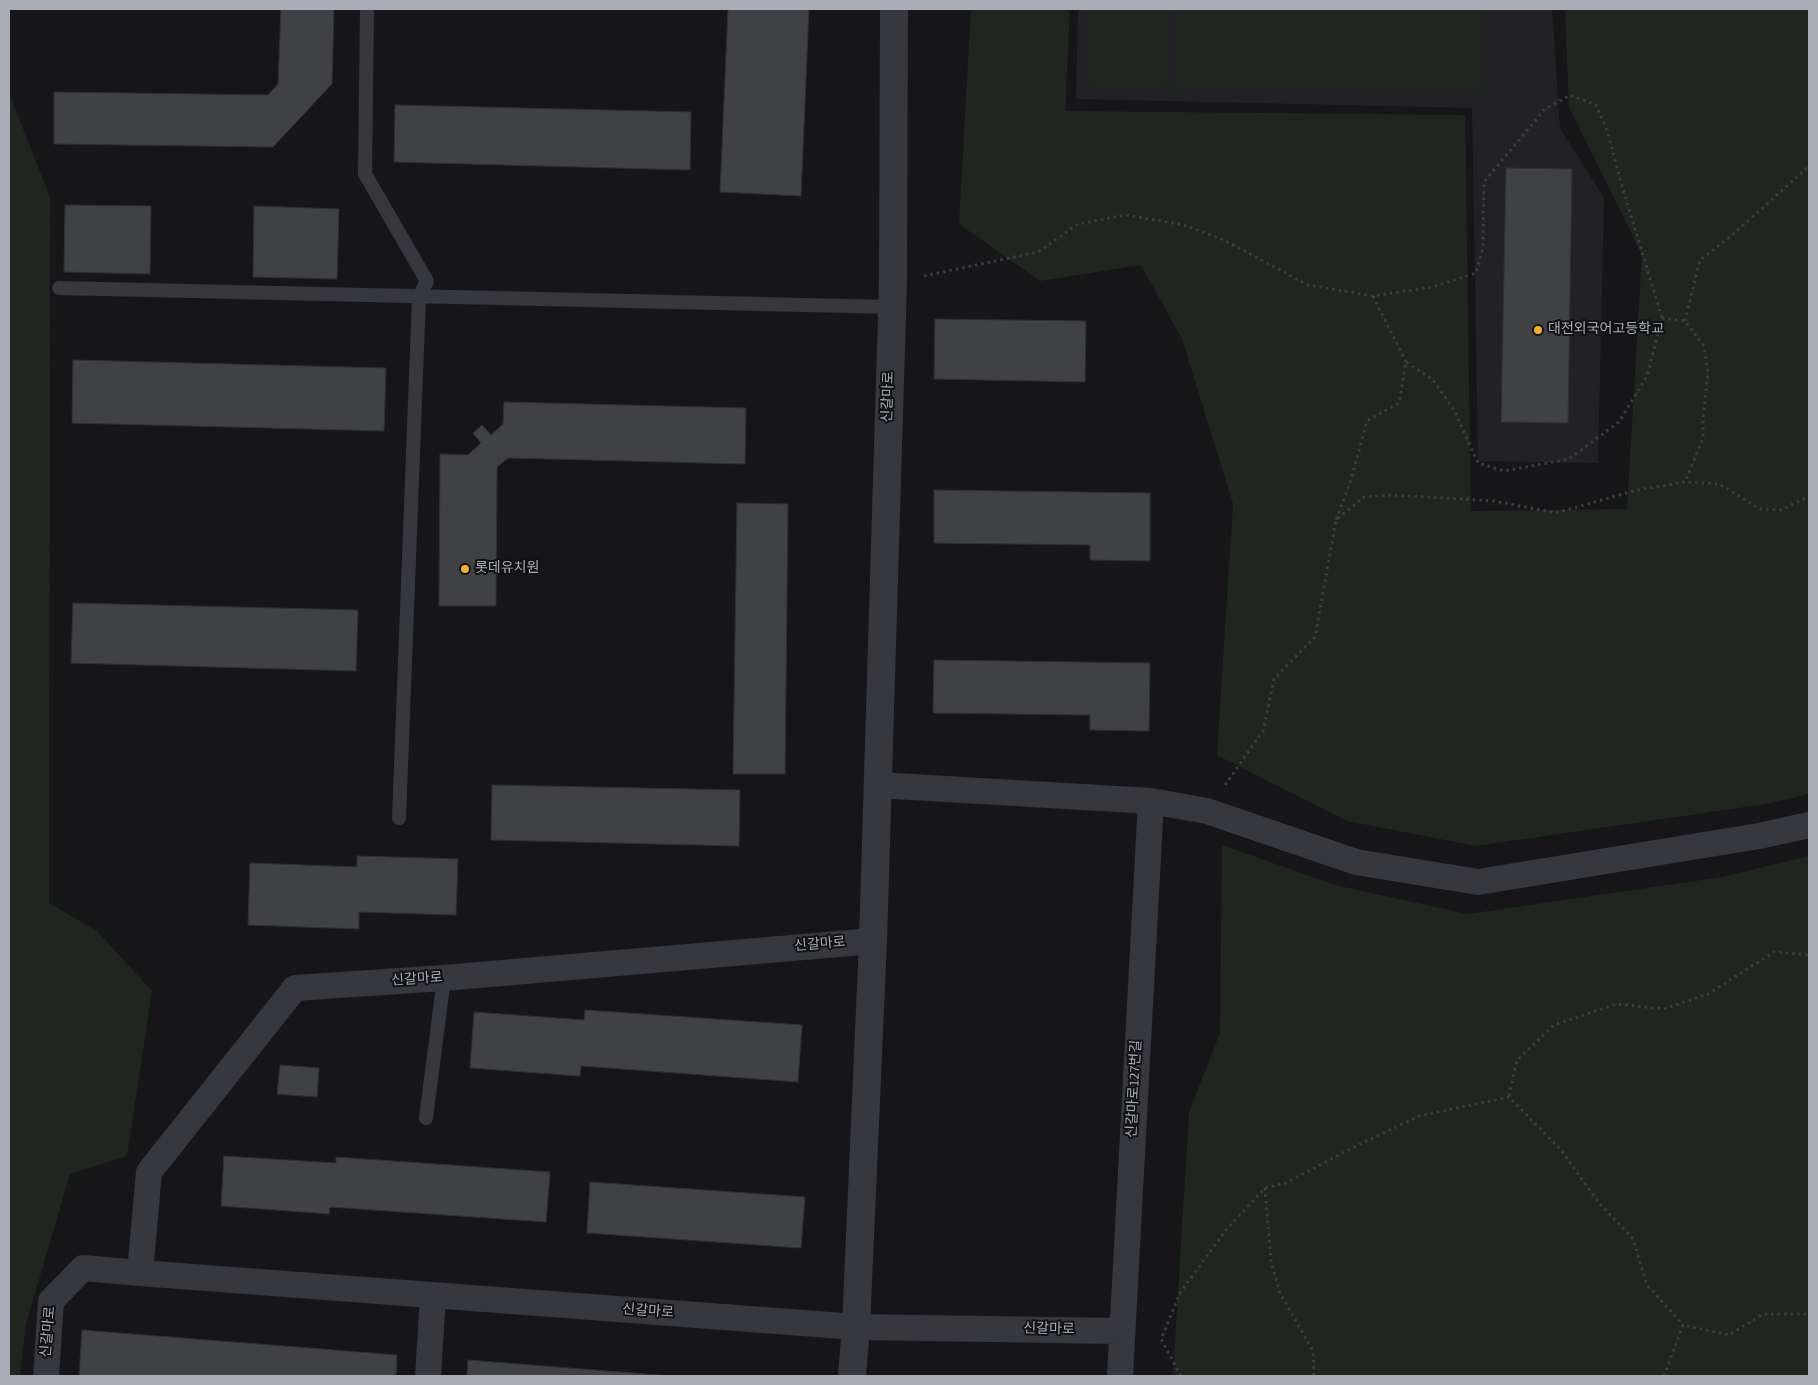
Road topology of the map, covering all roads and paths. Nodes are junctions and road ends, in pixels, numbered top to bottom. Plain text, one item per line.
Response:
1 (367, 9) edge
2 (894, 9) edge
3 (1809, 166) edge
4 (59, 288) dead end
5 (892, 295) junction
6 (1373, 296) junction
7 (419, 297) junction
8 (1662, 318) junction
9 (1685, 322) junction
10 (1406, 362) junction
11 (1685, 482) junction
12 (1809, 496) edge
13 (1336, 520) junction
14 (878, 785) junction
15 (1150, 801) junction
16 (1207, 811) junction
17 (399, 818) dead end
18 (1809, 825) edge
19 (873, 941) junction
20 (1809, 955) edge
21 (444, 978) junction
22 (1509, 1096) junction
23 (426, 1118) dead end
24 (1265, 1188) junction
25 (140, 1273) junction
26 (434, 1296) junction
27 (1809, 1314) edge
28 (1683, 1325) junction
29 (856, 1327) junction
30 (1121, 1331) junction
31 (46, 1376) edge
32 (428, 1376) edge
33 (852, 1376) edge
34 (1120, 1376) edge
35 (1181, 1376) edge
36 (1314, 1376) edge
37 (1664, 1376) edge

1 - 7 lane
2 - 5 street, 신갈마로
3 - 9 path
4 - 7 lane
5 - 6 path
5 - 7 lane
5 - 14 street, 신갈마로
6 - 8 path
6 - 10 path
7 - 17 lane
8 - 9 path
8 - 10 path
9 - 11 path
10 - 13 path
11 - 12 path
11 - 13 path
13 - 16 path
14 - 15 street
14 - 19 street, 신갈마로
15 - 16 street
15 - 30 street, 신갈마로127번길
16 - 18 street
19 - 21 street, 신갈마로
19 - 29 street, 신갈마로
20 - 22 path
21 - 23 lane
21 - 25 street, 신갈마로
22 - 24 path
22 - 28 path
24 - 35 path
24 - 36 path
25 - 26 street, 신갈마로
25 - 31 street, 신갈마로
26 - 29 street, 신갈마로
26 - 32 street
27 - 28 path
28 - 37 path
29 - 30 street, 신갈마로
29 - 33 street, 신갈마로
30 - 34 street, 신갈마로127번길

